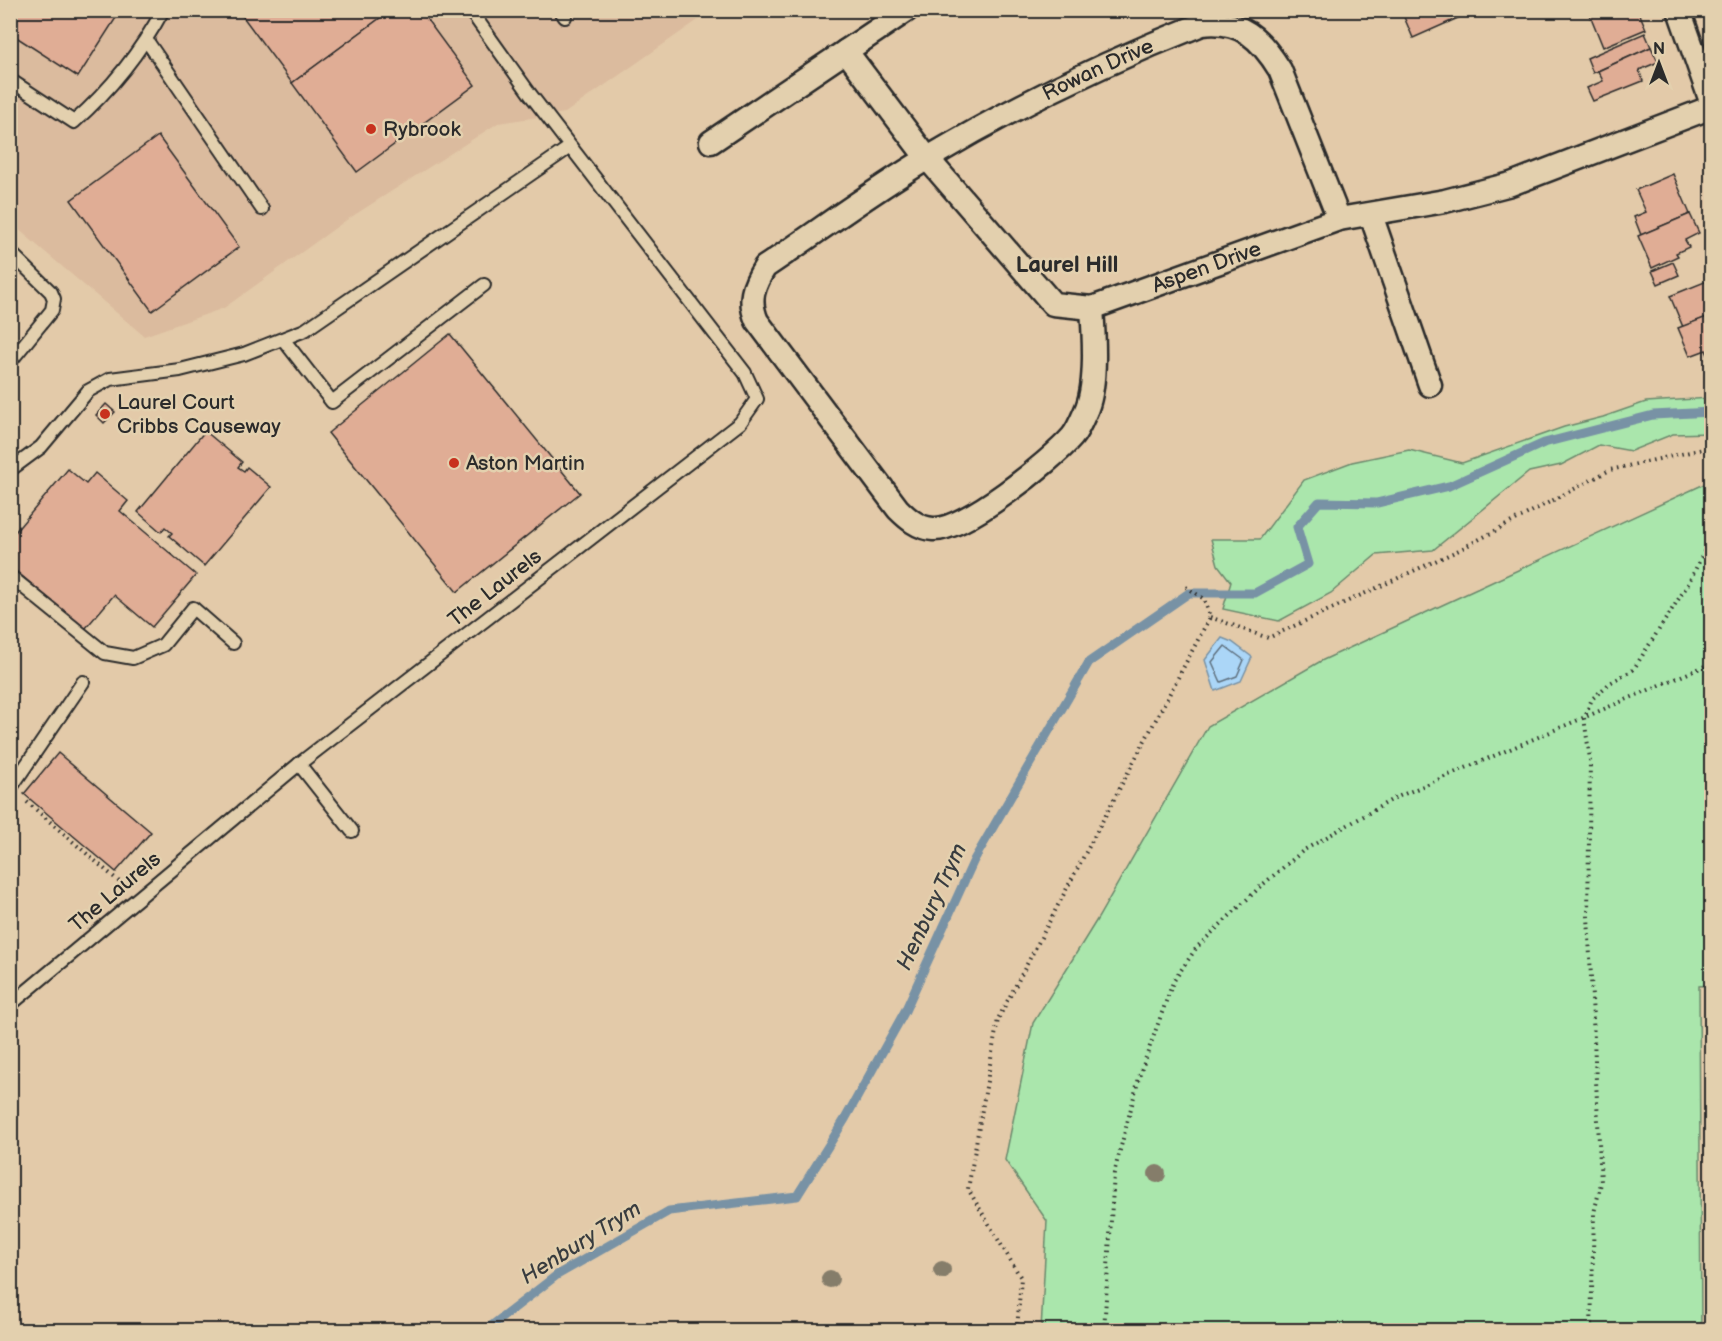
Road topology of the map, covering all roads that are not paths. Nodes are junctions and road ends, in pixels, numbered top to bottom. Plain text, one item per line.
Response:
1 (163, 10) edge
2 (470, 10) edge
3 (907, 10) edge
4 (1679, 10) edge
5 (147, 41) junction
6 (846, 51) junction
7 (10, 80) edge
8 (1712, 105) edge
9 (711, 142) dead end
10 (570, 147) junction
11 (927, 158) junction
12 (262, 209) dead end
13 (1371, 215) junction
14 (1339, 219) junction
15 (10, 252) edge
16 (484, 285) dead end
17 (1092, 308) junction
18 (283, 339) junction
19 (10, 362) edge
20 (1430, 385) dead end
21 (10, 470) edge
22 (10, 576) edge
23 (233, 643) dead end
24 (83, 682) dead end
25 (299, 764) junction
26 (11, 789) edge
27 (352, 831) dead end
28 (10, 1005) edge

1 - 5 lane
2 - 10 lane, The Laurels
3 - 6 street
4 - 8 street
5 - 7 lane
5 - 12 lane
6 - 9 street
6 - 11 street, Aspen Drive
8 - 13 street, Aspen Drive
10 - 18 lane
10 - 25 lane, The Laurels
11 - 14 street, Rowan Drive
11 - 17 street, Aspen Drive
11 - 17 street, Rowan Drive
13 - 14 street, Aspen Drive
13 - 20 street
14 - 17 street, Aspen Drive
15 - 19 lane
16 - 18 lane
18 - 21 lane
22 - 23 lane
24 - 26 lane
25 - 27 lane
25 - 28 lane, The Laurels

